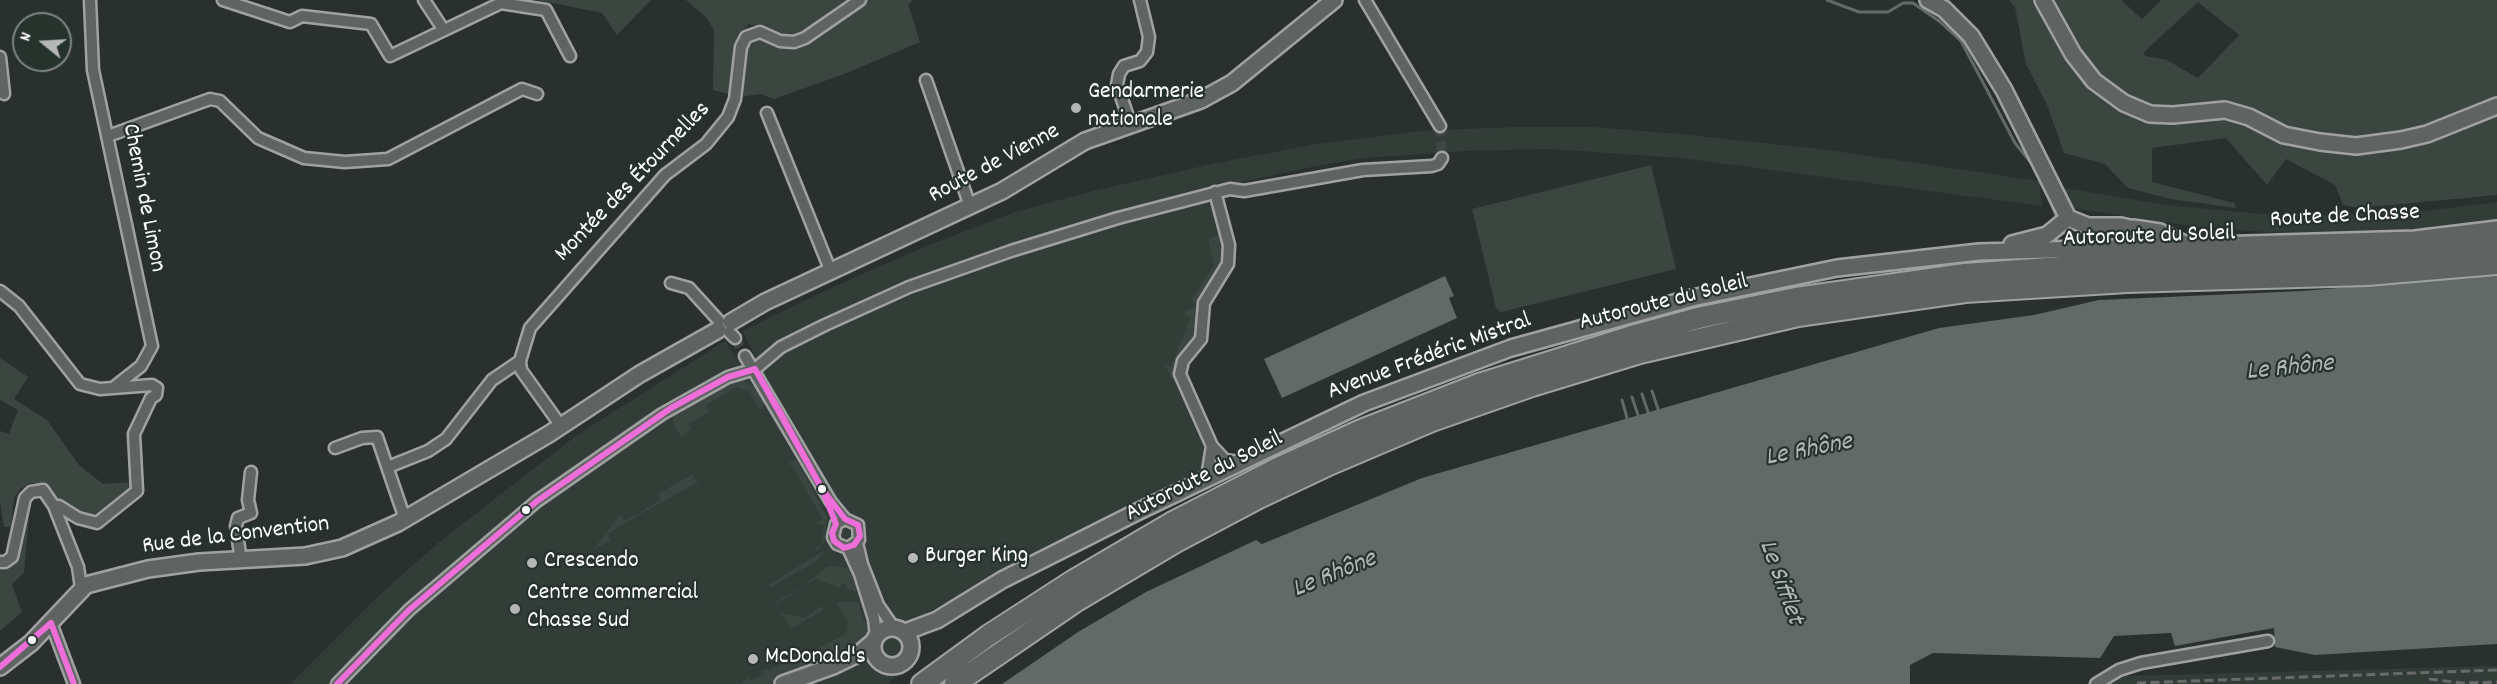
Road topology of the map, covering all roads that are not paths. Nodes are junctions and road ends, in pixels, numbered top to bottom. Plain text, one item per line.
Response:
1 (90, 0) edge
2 (224, 0) edge
3 (424, 0) edge
4 (860, 0) edge
5 (1140, 0) edge
6 (1365, 0) edge
7 (1928, 0) edge
8 (2043, 0) edge
9 (1324, 3) edge
10 (443, 29) junction
11 (570, 56) dead end
12 (0, 57) edge
13 (926, 80) dead end
14 (4, 94) dead end
15 (537, 94) dead end
16 (2497, 106) edge
17 (767, 113) dead end
18 (1131, 125) junction
19 (1440, 126) tunnel mouth
20 (108, 136) junction
21 (1442, 158) dead end
22 (1215, 192) junction
23 (970, 206) junction
24 (2065, 214) junction
25 (2132, 228) junction
26 (2497, 229) edge
27 (2497, 245) edge
28 (2190, 246) junction
29 (2148, 247) junction
30 (1979, 252) junction
31 (2497, 264) edge
32 (831, 272) junction
33 (671, 283) dead end
34 (0, 291) edge
35 (726, 329) junction
36 (745, 356) tunnel mouth
37 (520, 361) junction
38 (754, 369) junction
39 (113, 388) junction
40 (555, 430) junction
41 (1212, 446) junction
42 (335, 448) dead end
43 (1238, 462) junction
44 (388, 467) junction
45 (251, 472) dead end
46 (1207, 477) junction
47 (54, 506) junction
48 (405, 519) junction
49 (840, 522) junction
50 (852, 545) junction
51 (241, 561) junction
52 (0, 562) edge
53 (81, 588) junction
54 (870, 597) junction
55 (937, 620) junction
56 (51, 623) junction
57 (899, 630) junction
58 (875, 639) junction
59 (2268, 641) dead end
60 (911, 647) junction
61 (881, 663) junction
62 (0, 667) edge
63 (74, 684) edge
64 (337, 684) edge
65 (783, 684) edge
66 (808, 684) edge
67 (922, 684) edge
68 (955, 684) edge
69 (2096, 684) edge

1 - 20 street, Chemin de Limon
2 - 10 street
3 - 10 street
4 - 37 street, Montée des Étournelles
5 - 18 street
6 - 19 street
7 - 24 street
8 - 16 street
9 - 18 street, Route de Vienne
10 - 11 street
12 - 14 street
13 - 23 street
15 - 20 street
17 - 32 street
18 - 23 street, Route de Vienne
20 - 39 street, Chemin de Limon
21 - 22 street
22 - 38 street
22 - 41 street
23 - 32 street, Route de Vienne
24 - 25 street
24 - 30 street
25 - 28 street
25 - 29 street
26 - 28 street, Route de Chasse
27 - 67 highway, Autoroute du Soleil
28 - 29 street, Route de Chasse
29 - 30 street, Route de Chasse
30 - 43 street, Avenue Frédéric Mistral
31 - 68 highway, Autoroute du Soleil
32 - 35 street, Route de Vienne
33 - 35 street
34 - 39 street
35 - 40 street, Route de Vienne
36 - 38 street
37 - 40 street
37 - 44 street
38 - 49 street
38 - 64 street
39 - 47 street
40 - 48 street, Rue de la Convention
41 - 43 street
41 - 46 street
42 - 44 street
43 - 46 street, Avenue Frédéric Mistral
44 - 48 street
45 - 51 street
46 - 55 street, Avenue Frédéric Mistral
47 - 52 street
47 - 53 street
48 - 51 street, Rue de la Convention
49 - 50 street
49 - 50 street
50 - 54 street
51 - 53 street, Rue de la Convention
53 - 56 street
54 - 57 street
54 - 58 street
55 - 57 street, Avenue Frédéric Mistral
55 - 60 street, Avenue Frédéric Mistral
56 - 62 street
56 - 63 street
57 - 58 street
57 - 60 street
58 - 61 street
58 - 65 street
59 - 69 street
60 - 61 street
61 - 66 street

